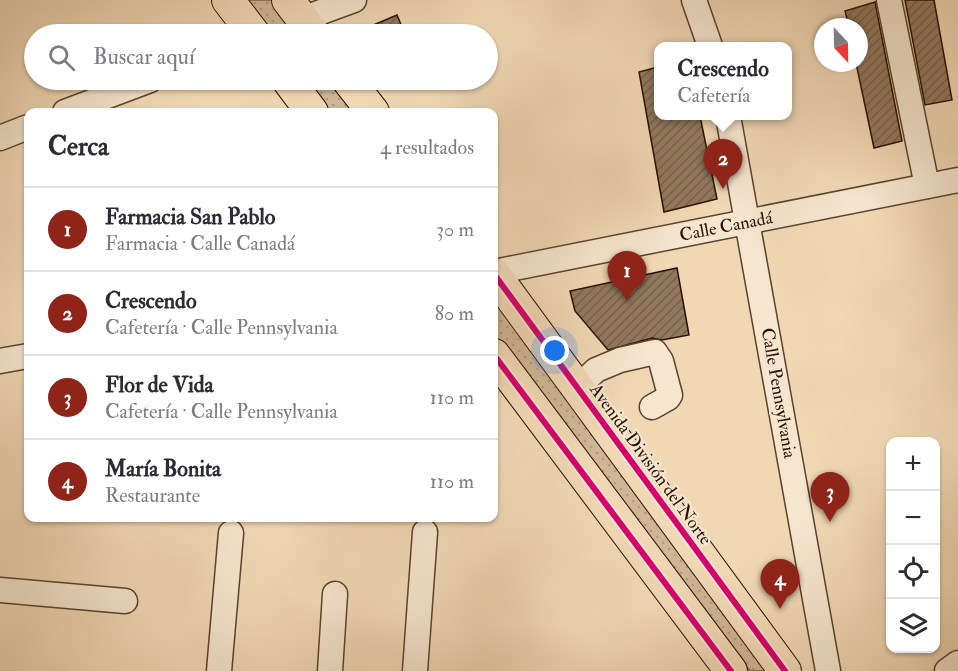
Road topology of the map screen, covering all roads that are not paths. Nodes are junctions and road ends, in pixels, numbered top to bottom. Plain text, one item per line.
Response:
1 (228, 0) edge
2 (354, 0) edge
3 (694, 0) edge
4 (889, 0) edge
5 (302, 18) edge
6 (246, 24) edge
7 (709, 42) edge
8 (123, 90) edge
9 (296, 90) edge
10 (356, 90) edge
11 (76, 108) edge
12 (309, 108) edge
13 (370, 108) edge
14 (729, 120) edge
15 (24, 129) edge
16 (0, 138) edge
17 (958, 180) edge
18 (927, 186) junction
19 (748, 222) junction
20 (498, 272) edge
21 (498, 279) edge
22 (24, 357) edge
23 (498, 360) edge
24 (0, 362) edge
25 (577, 388) junction
26 (652, 407) dead end
27 (231, 532) dead end
28 (425, 532) dead end
29 (0, 590) edge
30 (334, 594) dead end
31 (125, 601) dead end
32 (958, 663) edge
33 (219, 671) edge
34 (330, 671) edge
35 (416, 671) edge
36 (731, 671) edge
37 (785, 671) edge
38 (828, 671) edge
39 (947, 671) edge

1 - 6 main road
2 - 5 street
3 - 7 street
4 - 18 street
8 - 11 street
9 - 12 main road
10 - 13 main road
14 - 19 street, Calle Pennsylvania
15 - 16 street
17 - 18 street, Calle Canadá
18 - 19 street, Calle Canadá
19 - 20 street, Calle Canadá
19 - 38 street, Calle Pennsylvania
21 - 25 main road, Avenida División del Norte
22 - 24 street
23 - 36 main road
25 - 26 street
25 - 37 main road, Avenida División del Norte
27 - 33 street
28 - 35 street
29 - 31 street
30 - 34 street
32 - 39 street

